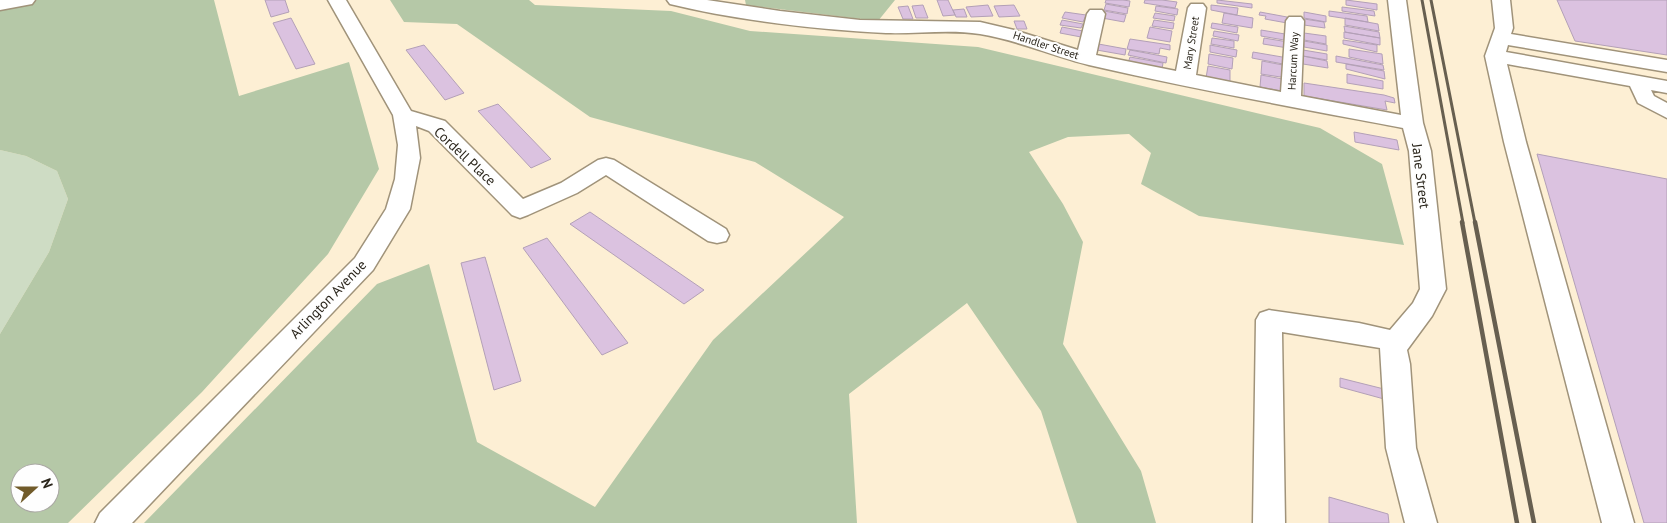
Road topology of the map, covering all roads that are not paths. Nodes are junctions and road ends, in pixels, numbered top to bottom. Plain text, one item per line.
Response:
1 (26, 0) edge
2 (337, 0) edge
3 (676, 0) edge
4 (1397, 0) edge
5 (1500, 0) edge
6 (0, 3) edge
7 (1196, 8) dead end
8 (1096, 14) dead end
9 (1295, 21) dead end
10 (1498, 47) junction
11 (1086, 58) junction
12 (1667, 66) edge
13 (1185, 79) junction
14 (1638, 82) junction
15 (1667, 87) edge
16 (1291, 101) junction
17 (1667, 112) edge
18 (402, 115) junction
19 (1412, 123) junction
20 (451, 139) junction
21 (409, 145) junction
22 (717, 234) dead end
23 (1396, 342) junction
24 (111, 523) edge
25 (1269, 523) edge
26 (1421, 523) edge
27 (1618, 523) edge

1 - 6 street
2 - 18 street, Arlington Avenue
3 - 11 street, Handler Street
4 - 19 street, Jane Street
5 - 10 street
7 - 13 street, Mary Street
8 - 11 street
9 - 16 street, Harcum Way
10 - 12 street
10 - 14 street
10 - 27 street
11 - 13 street, Handler Street
13 - 16 street, Handler Street
14 - 15 street
14 - 17 street
16 - 19 street, Handler Street
18 - 20 street, Cordell Place
18 - 21 street, Arlington Avenue
19 - 23 street, Jane Street
20 - 21 street
20 - 22 street, Cordell Place
21 - 24 street, Arlington Avenue
23 - 25 street
23 - 26 street

